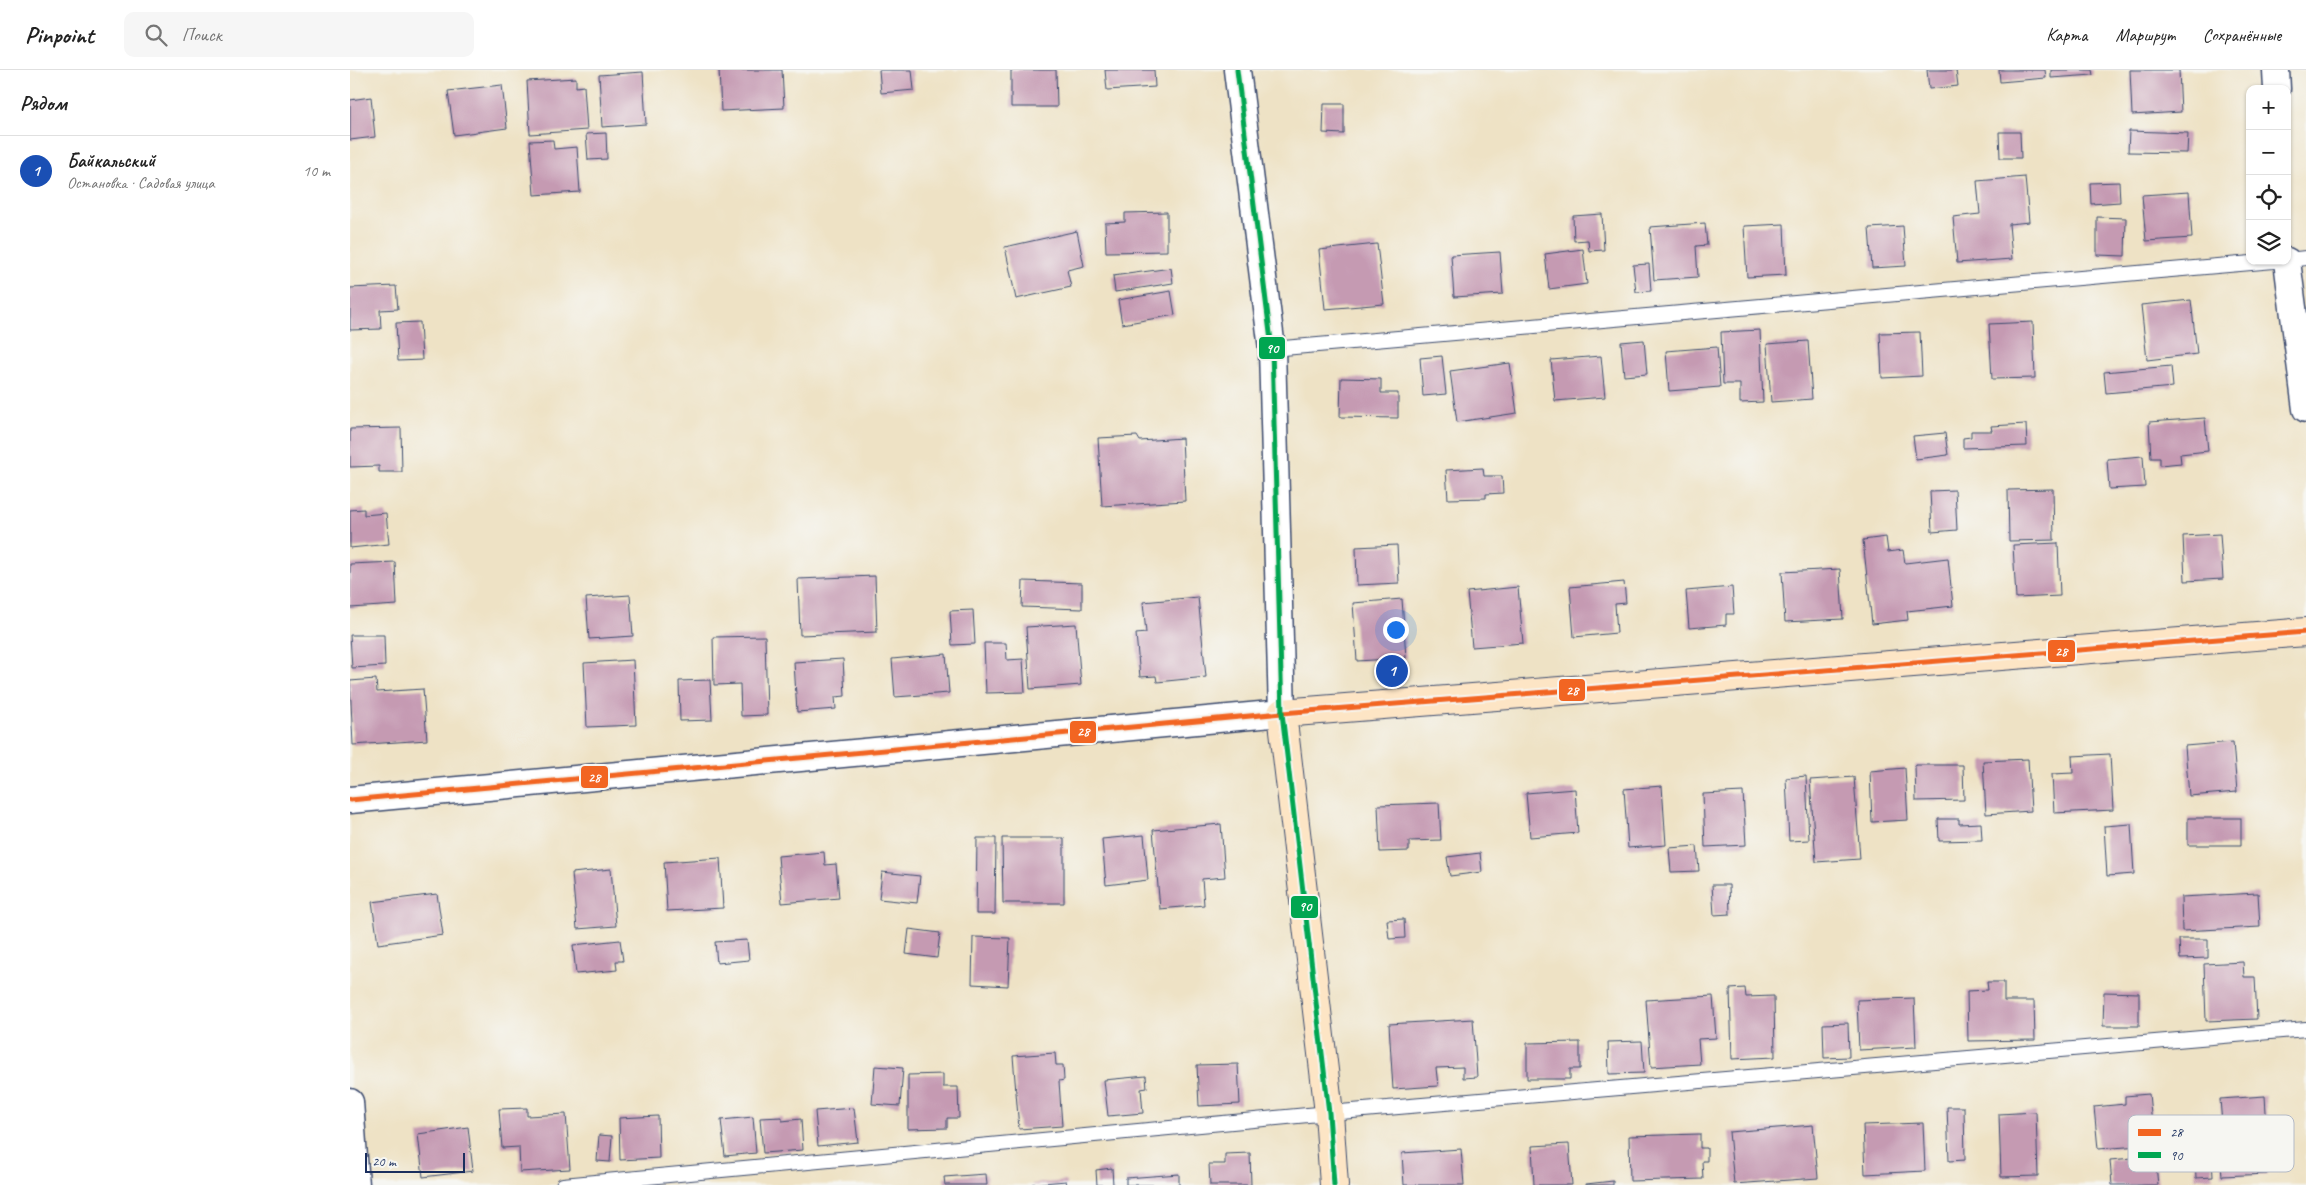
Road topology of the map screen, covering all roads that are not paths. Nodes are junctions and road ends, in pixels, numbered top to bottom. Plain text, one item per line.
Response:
1 (1237, 70) edge
2 (2276, 70) edge
3 (2278, 85) edge
4 (2306, 258) edge
5 (2291, 260) edge
6 (2246, 263) edge
7 (2288, 265) edge
8 (1272, 349) junction
9 (2306, 409) edge
10 (2306, 632) edge
11 (1282, 714) junction
12 (350, 800) edge
13 (2306, 1029) edge
14 (350, 1102) edge
15 (1329, 1113) junction
16 (356, 1185) edge
17 (562, 1185) edge
18 (1334, 1185) edge

1 - 8 street
2 - 3 street
4 - 5 lane
6 - 8 lane
7 - 9 street
8 - 11 street
10 - 11 main road
11 - 12 street
11 - 15 main road
13 - 15 lane
14 - 16 street
15 - 17 lane
15 - 18 main road

